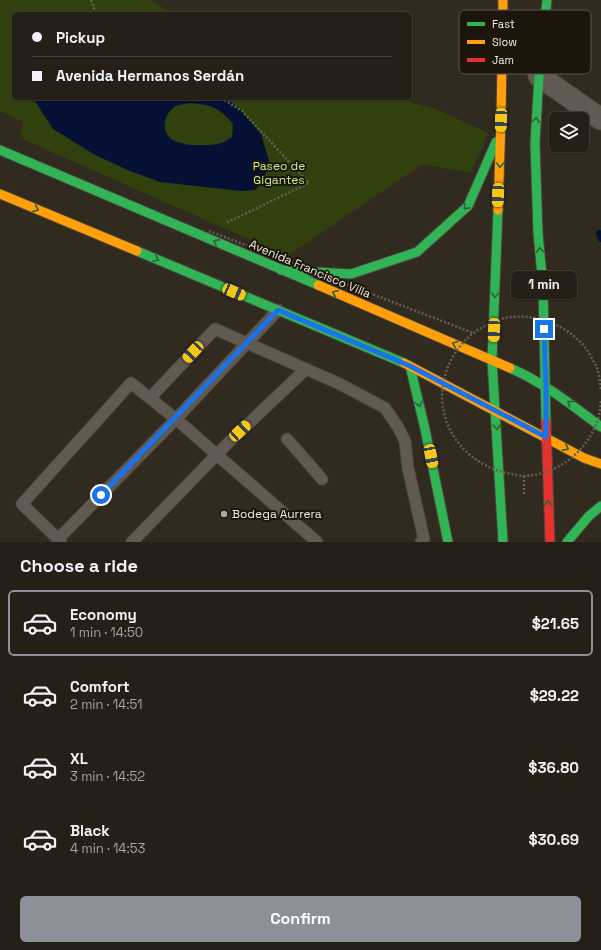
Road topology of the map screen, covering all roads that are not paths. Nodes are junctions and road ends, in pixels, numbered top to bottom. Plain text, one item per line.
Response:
1 (503, 0) edge
2 (547, 0) edge
3 (503, 10) edge
4 (546, 10) edge
5 (502, 74) edge
6 (539, 76) joint
7 (601, 119) edge
8 (501, 120) junction
9 (0, 150) edge
10 (0, 194) edge
11 (282, 270) junction
12 (278, 310) junction
13 (248, 344) junction
14 (492, 360) junction
15 (410, 366) junction
16 (305, 370) junction
17 (546, 387) junction
18 (150, 398) junction
19 (496, 412) junction
20 (176, 418) junction
21 (601, 427) edge
22 (546, 437) junction
23 (287, 439) dead end
24 (217, 454) junction
25 (601, 464) edge
26 (322, 480) dead end
27 (601, 506) edge
28 (59, 541) edge
29 (132, 542) edge
30 (317, 542) edge
31 (421, 542) edge
32 (448, 542) edge
33 (503, 542) edge
34 (550, 542) edge
35 (567, 542) edge

1 - 3 main road
2 - 4 main road
5 - 8 main road
6 - 7 street
17 -> 6 main road
8 -> 11 main road
8 -> 14 main road
11 -> 9 main road, Avenida Francisco Villa
10 -> 12 main road
14 -> 11 main road, Avenida Francisco Villa
12 - 13 lane
12 - 15 main road
13 - 16 lane
13 - 18 lane
13 - 20 lane
14 - 17 main road, Avenida Francisco Villa
14 - 19 main road
15 - 19 main road
15 -> 32 main road
16 - 24 lane
16 - 31 lane
21 -> 17 main road, Avenida Francisco Villa
17 - 22 main road
18 - 20 lane
18 - 28 lane
19 - 22 main road
19 -> 33 main road
20 - 24 lane
20 - 28 lane
22 -> 25 main road
34 -> 22 main road
23 - 26 lane
24 - 29 lane
24 - 30 lane
27 - 35 main road

